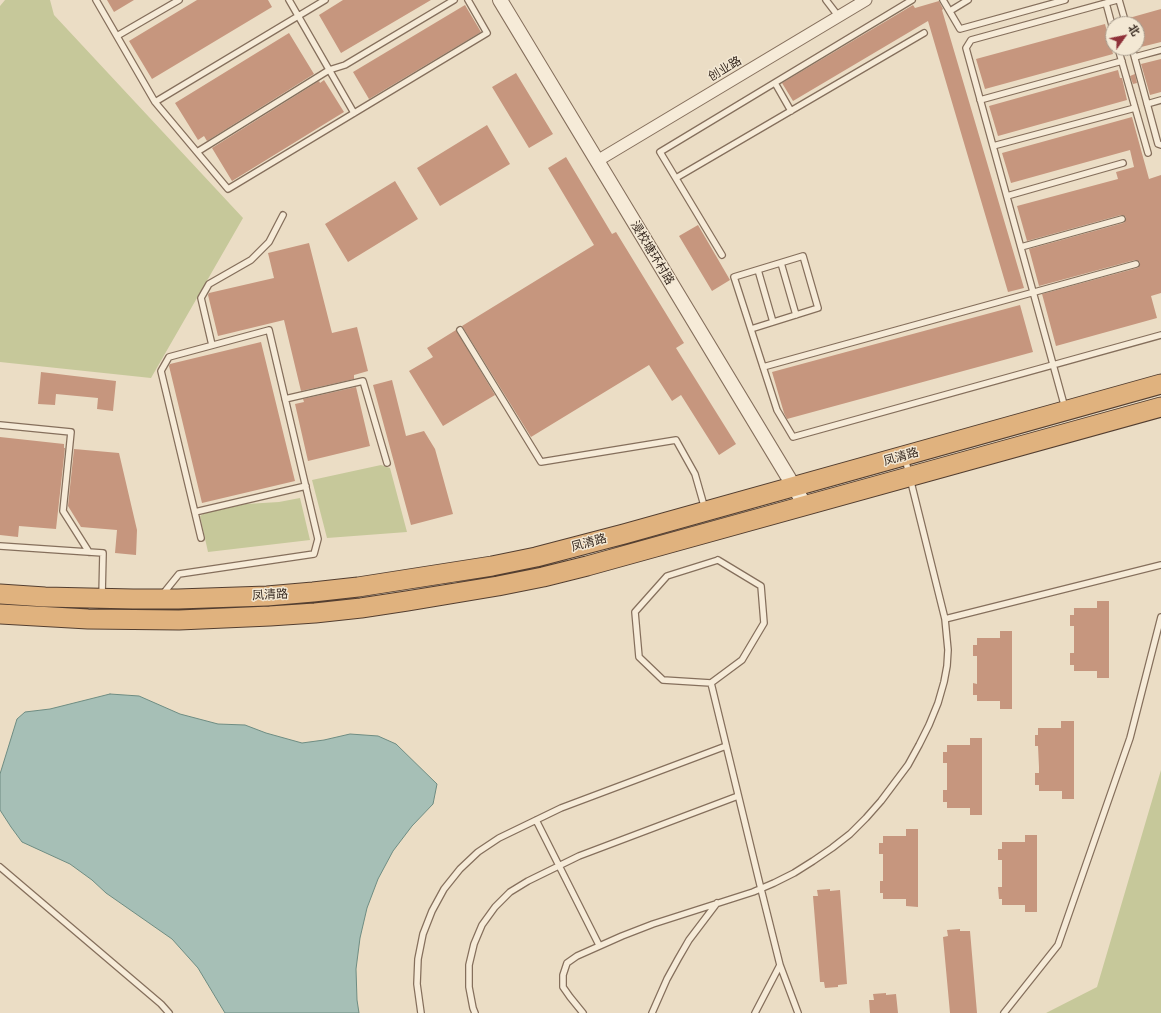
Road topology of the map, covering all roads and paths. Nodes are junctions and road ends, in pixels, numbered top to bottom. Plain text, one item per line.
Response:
1 (96, 0) edge
2 (179, 0) edge
3 (289, 0) edge
4 (325, 0) edge
5 (454, 0) edge
6 (468, 0) edge
7 (500, 0) edge
8 (826, 0) edge
9 (866, 0) edge
10 (912, 0) edge
11 (943, 0) edge
12 (968, 0) edge
13 (1064, 0) edge
14 (1118, 0) edge
15 (1106, 3) junction
16 (950, 11) junction
17 (298, 16) junction
18 (1110, 16) edge
19 (1123, 16) edge
20 (839, 17) junction
21 (924, 32) dead end
22 (117, 36) junction
23 (1161, 50) edge
24 (1120, 56) edge
25 (1135, 57) joint
26 (1122, 61) junction
27 (329, 70) junction
28 (775, 83) junction
29 (980, 100) junction
30 (1161, 100) edge
31 (155, 102) junction
32 (1148, 104) junction
33 (1135, 108) junction
34 (791, 110) junction
35 (354, 113) junction
36 (993, 146) junction
37 (1161, 146) edge
38 (197, 152) junction
39 (1148, 153) dead end
40 (597, 161) junction
41 (1123, 163) dead end
42 (676, 178) junction
43 (1007, 196) junction
44 (283, 215) dead end
45 (1122, 219) dead end
46 (1021, 247) junction
47 (722, 255) dead end
48 (781, 262) junction
49 (1136, 264) dead end
50 (758, 270) junction
51 (1034, 293) junction
52 (796, 315) junction
53 (773, 322) junction
54 (751, 329) junction
55 (460, 330) dead end
56 (1161, 335) edge
57 (212, 345) junction
58 (1053, 365) junction
59 (763, 367) junction
60 (1161, 384) edge
61 (285, 399) junction
62 (1161, 407) edge
63 (1066, 411) junction
64 (0, 425) edge
65 (904, 456) junction
66 (387, 463) dead end
67 (909, 476) junction
68 (306, 486) junction
69 (793, 487) junction
70 (805, 505) junction
71 (706, 511) junction
72 (195, 512) junction
73 (201, 538) dead end
74 (0, 546) edge
75 (89, 552) junction
76 (1161, 565) edge
77 (0, 594) edge
78 (102, 598) junction
79 (159, 599) junction
80 (0, 615) edge
81 (1161, 617) edge
82 (945, 619) junction
83 (711, 683) junction
84 (726, 746) junction
85 (738, 796) junction
86 (536, 820) junction
87 (559, 866) junction
88 (0, 867) edge
89 (760, 889) junction
90 (717, 903) junction
91 (599, 946) junction
92 (780, 965) junction
93 (169, 1013) edge
94 (421, 1013) edge
95 (475, 1013) edge
96 (583, 1013) edge
97 (652, 1013) edge
98 (755, 1013) edge
99 (798, 1013) edge
100 (1004, 1013) edge

1 - 22 lane
2 - 22 lane
3 - 17 lane
4 - 17 lane
5 - 27 lane
6 - 35 lane
7 - 40 street, 浸校塘环村路
8 - 20 lane
9 - 20 street, 创业路
10 - 28 lane
11 - 16 lane
12 - 16 lane
13 - 16 lane
14 - 15 lane
14 - 19 lane
15 - 18 lane
15 - 29 lane
17 - 27 lane
17 - 31 lane
20 - 40 street, 创业路
21 - 34 lane
22 - 31 lane
23 - 25 lane
24 - 26 lane
25 - 32 lane
26 - 29 lane
26 - 33 lane
27 - 35 lane
27 - 38 lane
28 - 34 lane
28 - 42 lane
29 - 36 lane
30 - 32 lane
31 - 38 lane
32 - 37 lane
33 - 36 lane
33 - 39 lane
34 - 42 lane
35 - 38 lane
36 - 43 lane
40 - 69 street, 浸校塘环村路
41 - 43 lane
42 - 47 lane
43 - 46 lane
44 - 57 lane
45 - 46 lane
46 - 51 lane
48 - 50 lane
48 - 52 lane
48 - 52 lane
49 - 51 lane
50 - 53 lane
50 - 54 lane
51 - 58 lane
51 - 59 lane
52 - 53 lane
53 - 54 lane
54 - 59 lane
55 - 71 lane
56 - 58 lane
57 - 61 lane
57 - 72 lane
58 - 59 lane
58 - 63 lane
60 - 63 highway, 凤清路
61 - 66 lane
61 - 68 lane
62 - 67 highway, 凤清路
63 - 65 highway, 凤清路
64 - 75 lane
65 - 67 lane
65 - 69 highway, 凤清路
67 - 70 highway, 凤清路
67 - 82 lane
68 - 72 lane
68 - 79 lane
69 - 70 street, 浸校塘环村路
69 - 71 highway, 凤清路
70 - 80 highway, 凤清路
71 - 79 highway, 凤清路
72 - 73 lane
74 - 75 lane
75 - 78 lane
76 - 82 lane
77 - 78 highway, 凤清路
78 - 79 highway, 凤清路
81 - 100 lane
82 - 89 lane
83 - 83 lane
83 - 84 lane
84 - 85 lane
84 - 86 lane
85 - 87 lane
85 - 89 lane
86 - 87 lane
86 - 94 lane
87 - 91 lane
87 - 95 lane
88 - 93 lane
89 - 90 lane
89 - 92 lane
90 - 91 lane
90 - 97 lane
91 - 96 lane
92 - 98 lane
92 - 99 lane

